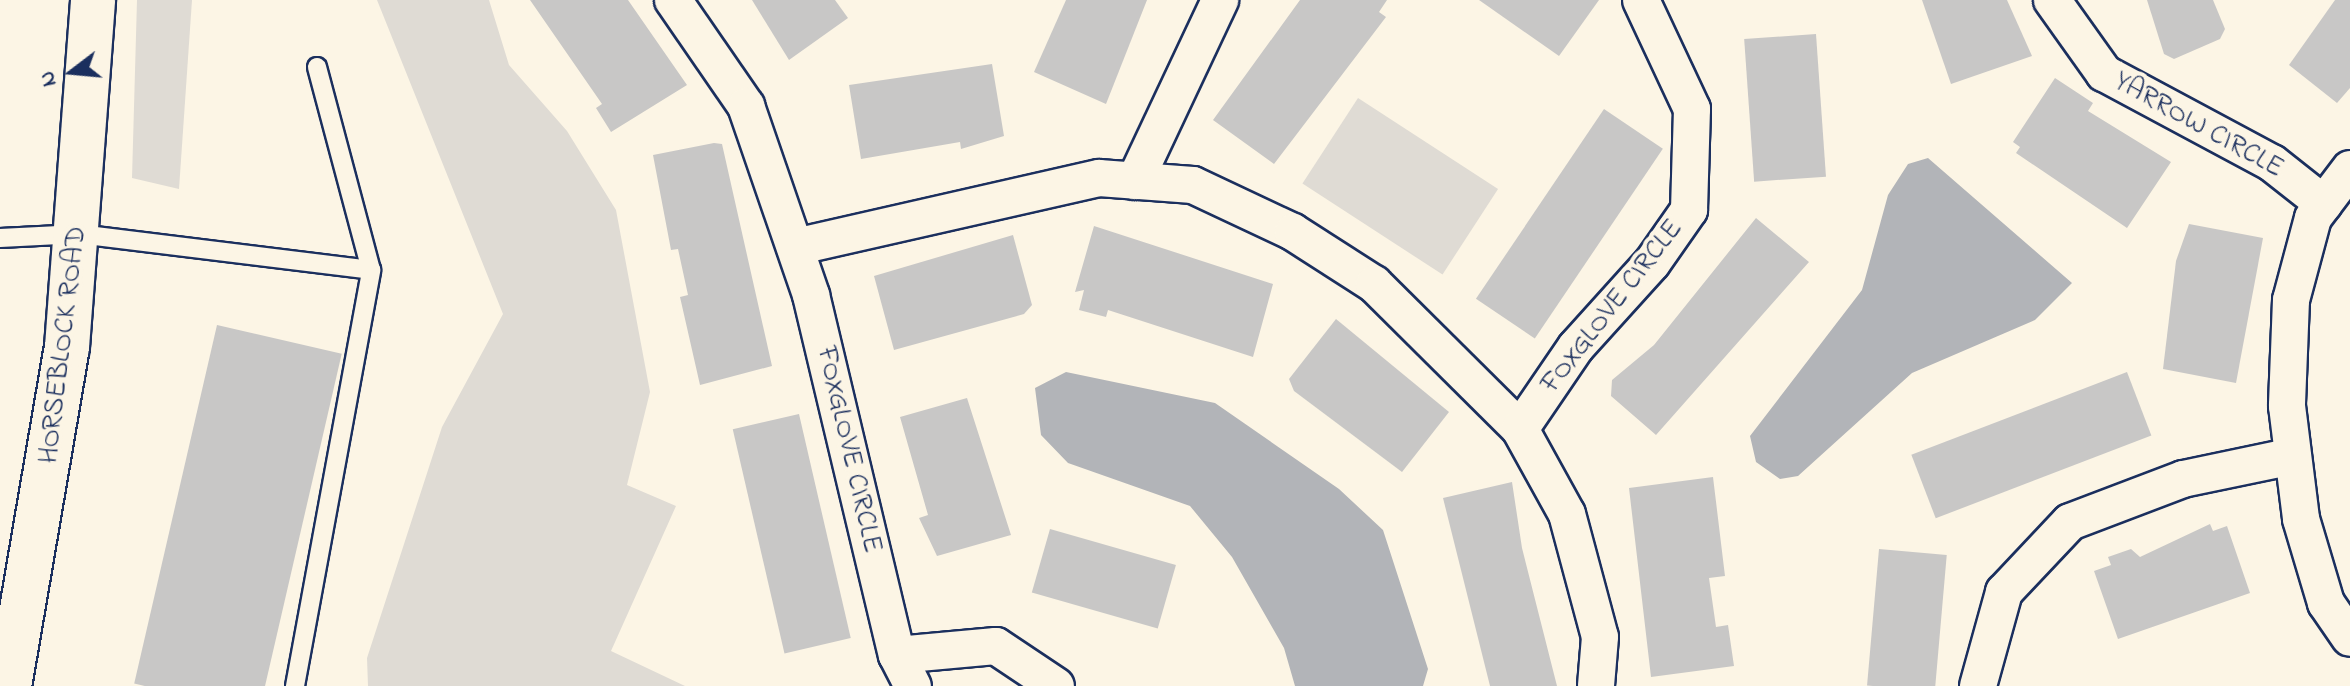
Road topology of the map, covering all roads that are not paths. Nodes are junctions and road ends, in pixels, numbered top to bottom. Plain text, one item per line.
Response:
1 (93, 0) edge
2 (673, 0) edge
3 (1220, 0) edge
4 (1641, 0) edge
5 (2052, 0) edge
6 (317, 67) dead end
7 (2350, 169) edge
8 (1135, 181) junction
9 (2324, 204) junction
10 (79, 234) junction
11 (0, 238) edge
12 (795, 247) junction
13 (371, 270) junction
14 (1520, 429) junction
15 (2293, 456) junction
16 (2350, 638) edge
17 (905, 671) edge
18 (9, 686) edge
19 (295, 686) edge
20 (1056, 686) edge
21 (1596, 686) edge
22 (1978, 686) edge

1 - 10 main road, HORSEBLOCK ROAD
2 - 12 street, FOXGLOVE CIRCLE
3 - 8 street
4 - 14 street, FOXGLOVE CIRCLE
5 - 9 street, YARROW CIRCLE
6 - 13 lane
7 - 9 street
8 - 12 street
8 - 14 street
9 - 15 street
10 - 11 lane
10 - 13 lane
10 - 18 main road, HORSEBLOCK ROAD
12 - 17 street, FOXGLOVE CIRCLE
13 - 19 lane
14 - 21 street
15 - 16 street
15 - 22 street
17 - 20 street, FOXGLOVE CIRCLE

